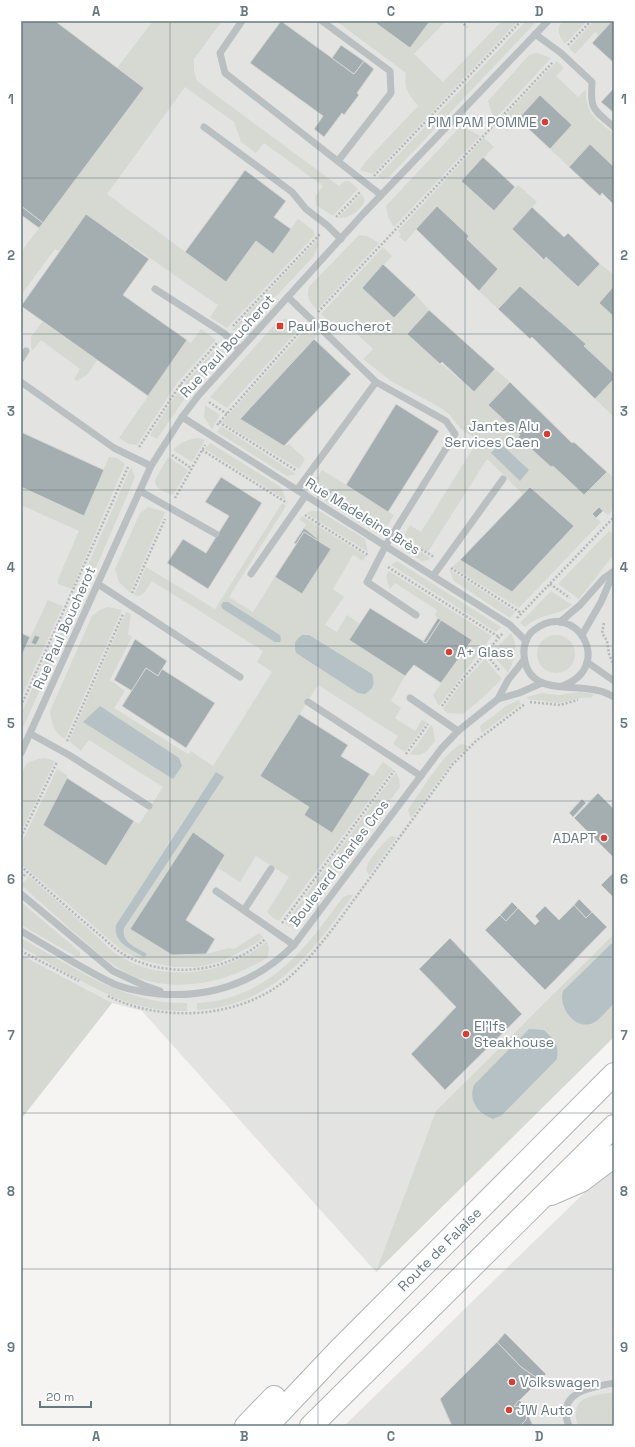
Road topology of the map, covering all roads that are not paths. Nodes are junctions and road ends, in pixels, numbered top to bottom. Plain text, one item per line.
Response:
1 (242, 21) edge
2 (322, 21) edge
3 (548, 21) edge
4 (535, 34) junction
5 (614, 126) edge
6 (204, 127) dead end
7 (338, 161) junction
8 (381, 195) junction
9 (341, 239) junction
10 (155, 289) dead end
11 (288, 297) junction
12 (240, 350) junction
13 (26, 351) dead end
14 (21, 359) edge
15 (21, 382) edge
16 (376, 382) junction
17 (182, 417) junction
18 (151, 466) junction
19 (503, 479) dead end
20 (297, 490) junction
21 (140, 491) junction
22 (306, 495) junction
23 (216, 534) dead end
24 (386, 545) junction
25 (614, 572) edge
26 (251, 574) dead end
27 (433, 576) junction
28 (98, 584) junction
29 (416, 615) dead end
30 (560, 622) junction
31 (582, 635) junction
32 (526, 640) junction
33 (524, 660) junction
34 (587, 662) junction
35 (240, 677) dead end
36 (614, 681) edge
37 (542, 683) junction
38 (562, 686) junction
39 (614, 697) edge
40 (410, 698) dead end
41 (498, 699) junction
42 (308, 702) dead end
43 (458, 731) junction
44 (31, 734) junction
45 (21, 754) edge
46 (421, 776) junction
47 (149, 806) dead end
48 (271, 869) dead end
49 (216, 891) dead end
50 (21, 894) edge
51 (244, 910) junction
52 (21, 931) edge
53 (294, 945) junction
54 (173, 995) junction
55 (614, 1074) edge
56 (614, 1126) edge
57 (614, 1156) edge
58 (537, 1200) junction
59 (337, 1352) junction
60 (614, 1383) edge
61 (246, 1426) edge
62 (267, 1426) edge
63 (311, 1426) edge
64 (569, 1426) edge

1 - 7 street
2 - 7 street
3 - 4 street, Rue Paul Boucherot
4 - 5 street
4 - 8 street, Rue Paul Boucherot
6 - 9 street
7 - 8 street
8 - 9 street, Rue Paul Boucherot
9 - 11 street, Rue Paul Boucherot
10 - 12 street
11 - 12 street, Rue Paul Boucherot
11 - 16 street
12 - 17 street, Rue Paul Boucherot
13 - 14 street
15 - 18 street
16 - 20 street
16 - 24 street
17 - 18 street, Rue Paul Boucherot
17 - 20 street, Rue Madeleine Brès
18 - 21 street, Rue Paul Boucherot
19 - 27 street
20 - 22 street, Rue Madeleine Brès
21 - 23 street
21 - 28 street, Rue Paul Boucherot
22 - 24 street, Rue Madeleine Brès
22 - 26 street
24 - 27 street, Rue Madeleine Brès
24 - 29 street
25 - 30 street
25 - 31 street
27 - 32 street, Rue Madeleine Brès
28 - 35 street
28 - 44 street, Rue Paul Boucherot
30 - 31 street
30 - 32 street
31 - 34 street
32 - 33 street
33 - 37 street
33 - 41 street, Boulevard Charles Cros
34 - 36 street
34 - 38 street
37 - 38 street
37 - 41 street, Boulevard Charles Cros
38 - 39 street
40 - 43 street
41 - 43 street, Boulevard Charles Cros
42 - 46 street
43 - 46 street, Boulevard Charles Cros
44 - 45 street, Rue Paul Boucherot
44 - 47 street
46 - 53 street, Boulevard Charles Cros
48 - 51 street
49 - 51 street
50 - 54 street
51 - 53 street
52 - 54 street
53 - 54 street, Boulevard Charles Cros
55 - 59 highway, Route de Falaise
56 - 58 highway
57 - 58 highway
58 - 63 highway
59 - 61 highway
59 - 62 highway, Route de Falaise
60 - 64 street

